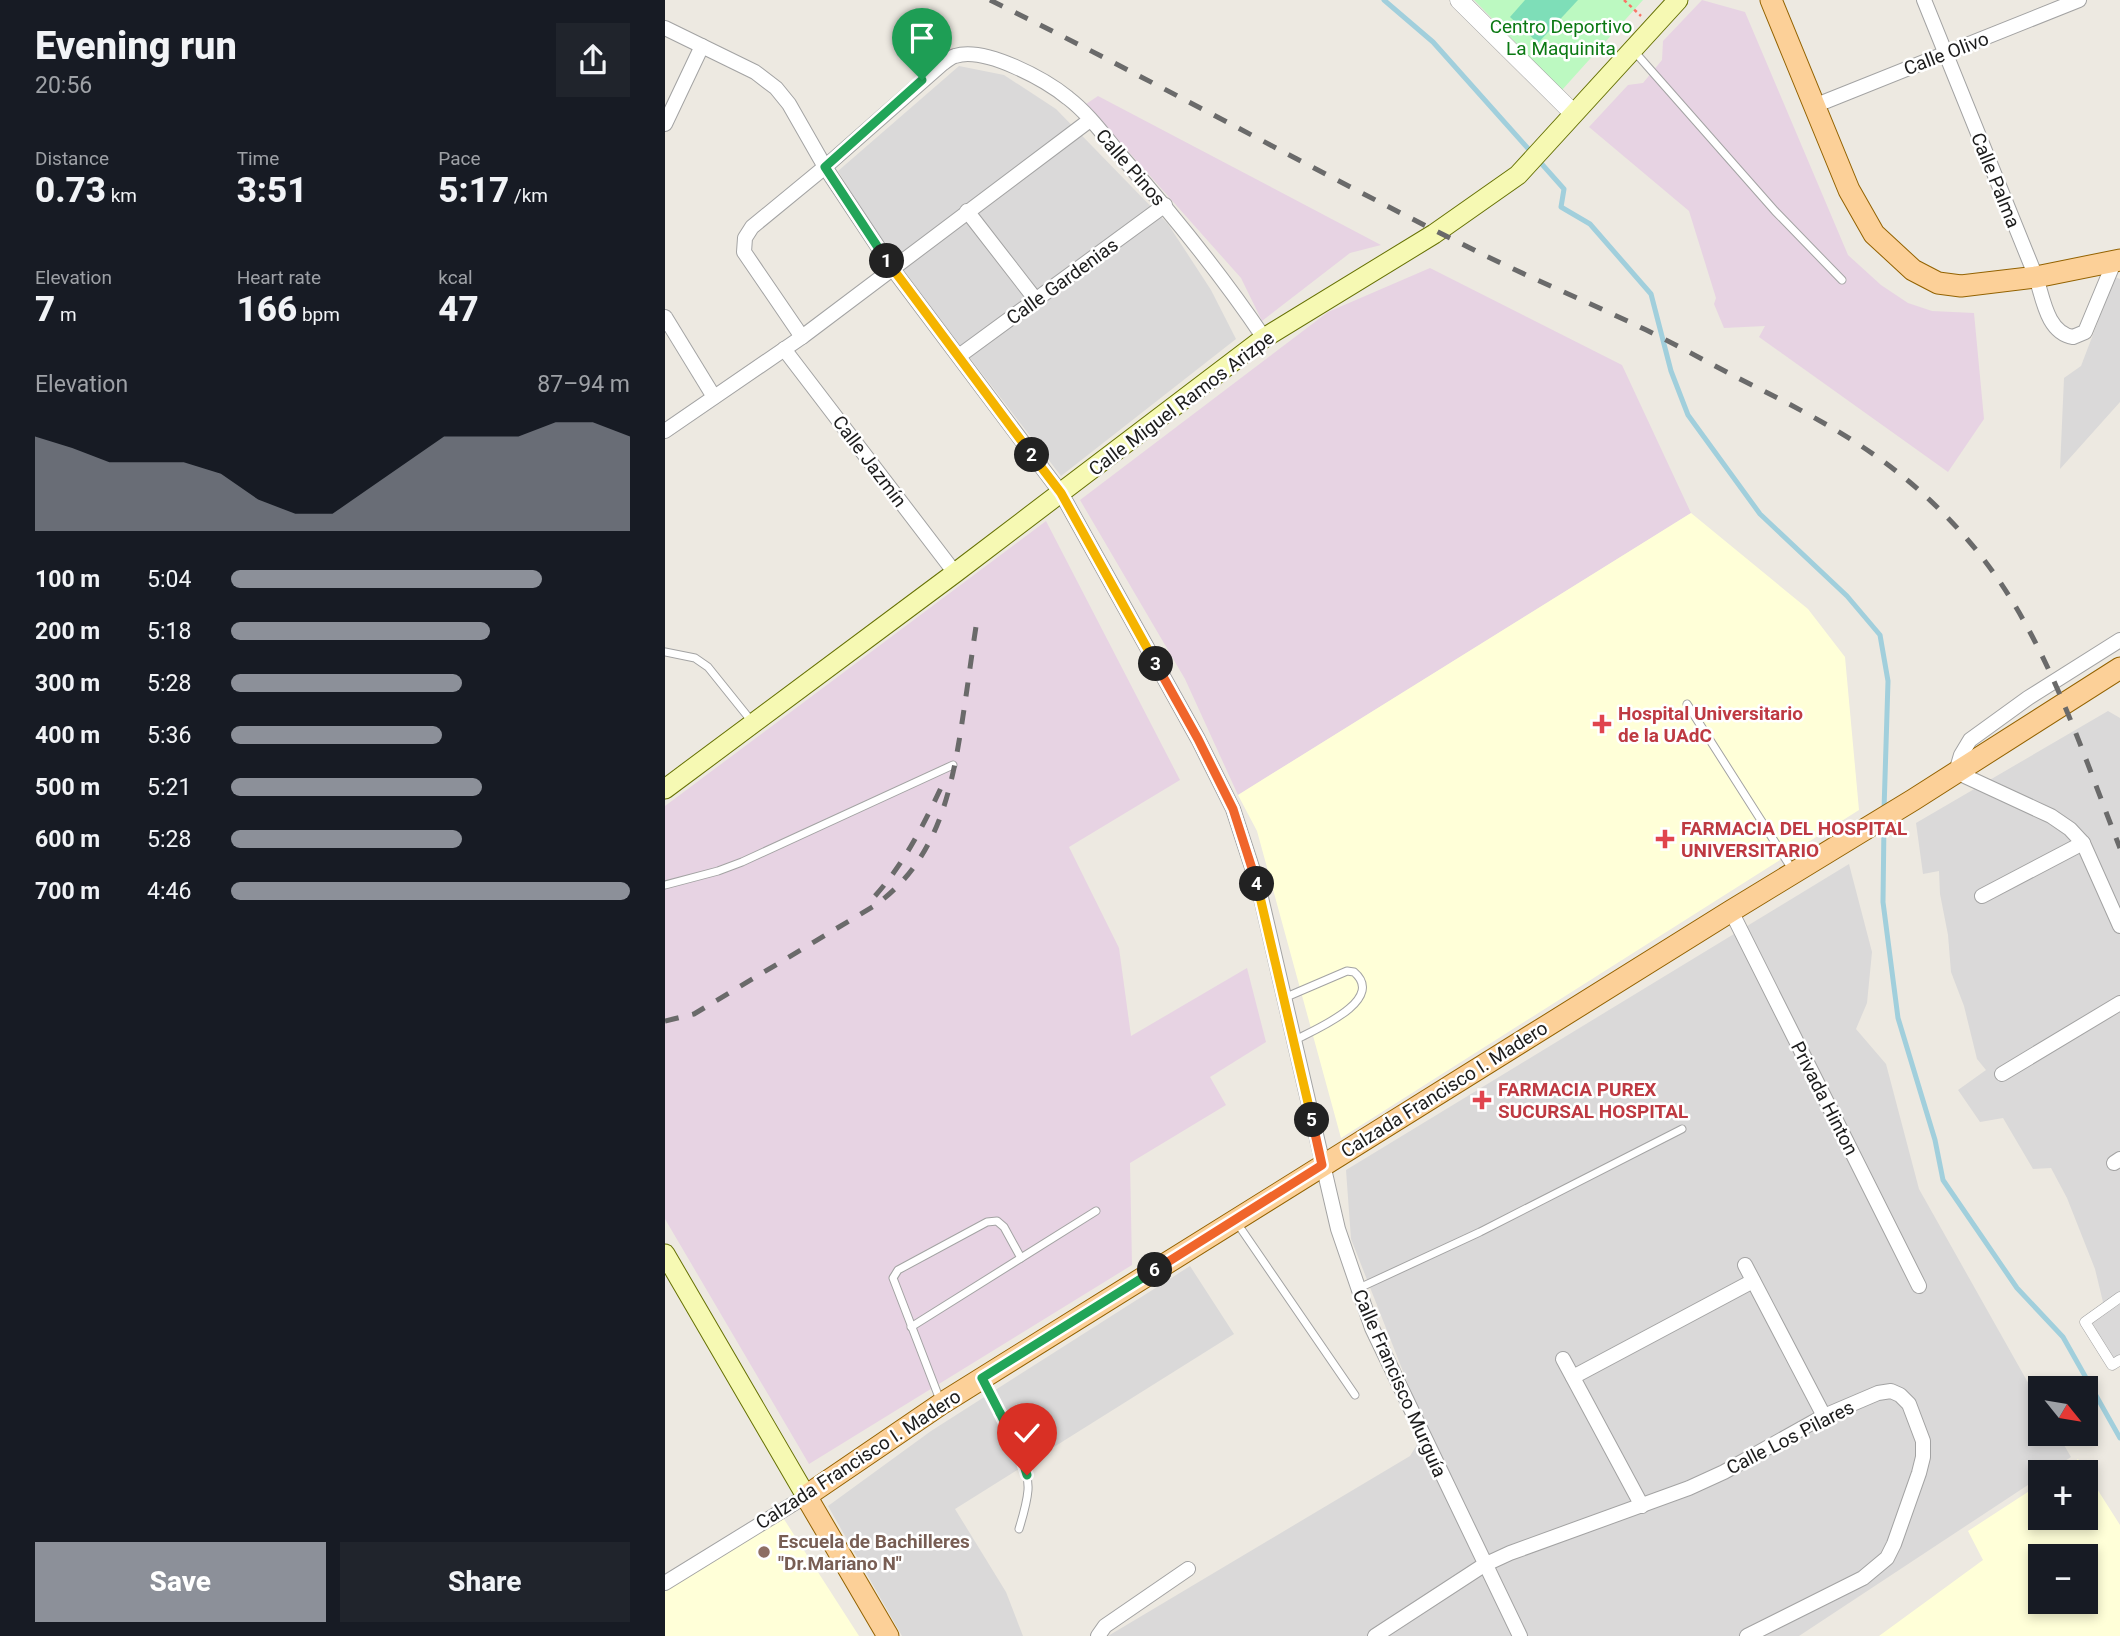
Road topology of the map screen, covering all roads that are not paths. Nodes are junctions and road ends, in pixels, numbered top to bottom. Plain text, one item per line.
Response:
1 (1459, 0) edge
2 (1678, 0) edge
3 (1924, 0) edge
4 (2079, 0) edge
5 (1769, 2) edge
6 (2061, 4) edge
7 (665, 28) edge
8 (702, 46) junction
9 (1634, 51) junction
10 (1945, 53) junction
11 (1814, 106) junction
12 (1573, 113) junction
13 (1090, 120) junction
14 (665, 124) edge
15 (825, 167) junction
16 (1165, 205) junction
17 (967, 211) junction
18 (2117, 260) edge
19 (892, 268) junction
20 (2036, 277) junction
21 (1842, 280) dead end
22 (1036, 300) junction
23 (665, 317) edge
24 (802, 337) junction
25 (1264, 338) junction
26 (784, 349) junction
27 (959, 356) junction
28 (714, 397) junction
29 (665, 431) edge
30 (1061, 493) junction
31 (955, 573) junction
32 (2120, 640) edge
33 (665, 652) edge
34 (2120, 668) edge
35 (1687, 704) dead end
36 (753, 723) junction
37 (953, 765) dead end
38 (1956, 772) junction
39 (665, 789) edge
40 (2083, 844) junction
41 (1794, 873) junction
42 (665, 885) edge
43 (1982, 896) dead end
44 (1731, 911) junction
45 (2120, 926) edge
46 (1285, 998) junction
47 (2120, 1003) edge
48 (1294, 1041) junction
49 (2002, 1074) dead end
50 (1682, 1129) dead end
51 (1322, 1165) junction
52 (1096, 1212) dead end
53 (1235, 1220) junction
54 (665, 1254) edge
55 (1021, 1258) junction
56 (1745, 1265) dead end
57 (1753, 1281) junction
58 (1919, 1286) dead end
59 (1357, 1289) junction
60 (2120, 1297) edge
61 (911, 1327) junction
62 (1563, 1359) dead end
63 (2120, 1360) edge
64 (1573, 1377) junction
65 (982, 1378) junction
66 (1355, 1395) dead end
67 (941, 1404) junction
68 (1824, 1416) junction
69 (806, 1496) junction
70 (1643, 1506) junction
71 (1020, 1529) dead end
72 (1484, 1565) junction
73 (1188, 1569) dead end
74 (665, 1583) edge
75 (888, 1636) edge
76 (1098, 1636) edge
77 (1375, 1636) edge
78 (1520, 1636) edge
79 (1747, 1636) edge

1 - 12 street
2 - 9 main road, Calle Miguel Ramos Arizpe
3 - 10 street, Calle Palma
4 - 6 street, Calle Olivo
5 - 11 main road
6 - 10 street, Calle Olivo
7 - 8 street, Calle Francisco Murguía
8 - 14 street
8 - 15 street, Calle Francisco Murguía
9 - 12 main road, Calle Miguel Ramos Arizpe
9 - 21 lane
10 - 11 street, Calle Olivo
10 - 20 street, Calle Palma
11 - 20 main road
12 - 25 main road, Calle Miguel Ramos Arizpe
13 - 15 street, Calle Pinos
13 - 16 street, Calle Pinos
13 - 17 street
15 - 19 street, Calle Francisco Murguía
15 - 24 street
16 - 22 street, Calle Gardenias
16 - 25 street, Calle Pinos
17 - 19 street
17 - 22 street
18 - 20 main road
18 - 20 street, Calle Palma
19 - 24 street
19 - 27 street, Calle Francisco Murguía
22 - 27 street, Calle Gardenias
23 - 28 street
24 - 26 street
25 - 30 main road, Calle Miguel Ramos Arizpe
26 - 28 street
26 - 31 street, Calle Jazmín
27 - 30 street, Calle Francisco Murguía
28 - 29 street
30 - 31 main road, Calle Miguel Ramos Arizpe
30 - 46 street, Calle Francisco Murguía
31 - 36 main road, Calle Miguel Ramos Arizpe
32 - 38 street
33 - 36 lane
34 - 38 main road, Calzada Francisco I. Madero
35 - 41 lane
36 - 39 main road, Calle Miguel Ramos Arizpe
37 - 42 lane
38 - 40 street
38 - 41 main road, Calzada Francisco I. Madero
40 - 43 street
40 - 45 street
41 - 44 main road, Calzada Francisco I. Madero
44 - 51 main road, Calzada Francisco I. Madero
44 - 58 street, Privada Hinton
46 - 48 street, Calle Francisco Murguía
46 - 48 lane
47 - 49 street
48 - 51 street, Calle Francisco Murguía
50 - 59 lane
51 - 53 main road, Calzada Francisco I. Madero
51 - 59 street, Calle Francisco Murguía
52 - 55 lane
53 - 65 main road, Calzada Francisco I. Madero
53 - 66 lane
54 - 69 main road
55 - 61 lane
55 - 61 lane
56 - 57 street
57 - 64 street
57 - 68 street
59 - 72 street, Calle Francisco Murguía
60 - 63 street
61 - 67 lane
62 - 64 street
64 - 70 street
65 - 67 main road, Calzada Francisco I. Madero
65 - 71 lane
67 - 69 main road, Calzada Francisco I. Madero
68 - 70 street, Calle Los Pilares
68 - 79 street, Calle Los Pilares
69 - 74 street, Calzada Francisco I. Madero
69 - 75 main road
70 - 72 street, Calle Los Pilares
72 - 77 street, Calle Los Pilares
72 - 78 street, Calle Francisco Murguía
73 - 76 street

